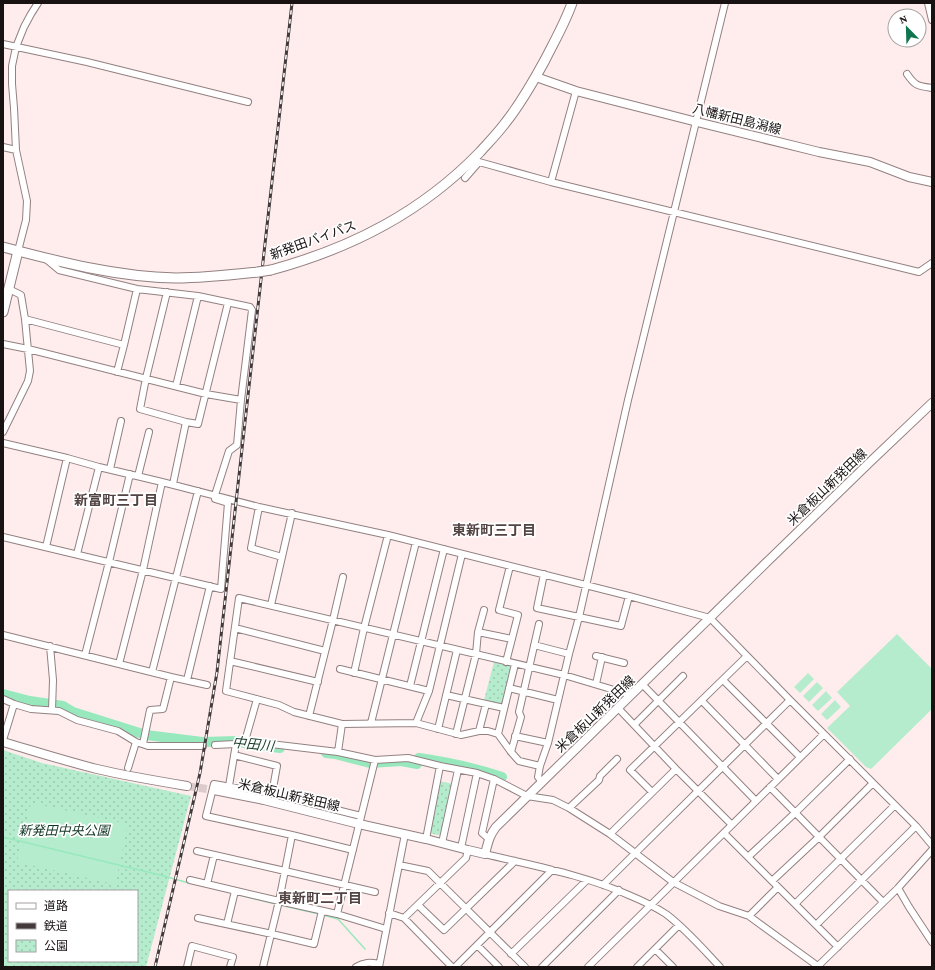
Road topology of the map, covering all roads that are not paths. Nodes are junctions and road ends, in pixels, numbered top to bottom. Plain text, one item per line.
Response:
1 (38, 3) edge
2 (572, 3) edge
3 (725, 3) edge
4 (928, 3) edge
5 (932, 20) edge
6 (3, 44) edge
7 (16, 47) junction
8 (907, 74) dead end
9 (536, 77) junction
10 (932, 88) edge
11 (576, 91) junction
12 (248, 102) dead end
13 (697, 122) junction
14 (3, 147) edge
15 (16, 150) junction
16 (476, 161) junction
17 (465, 178) dead end
18 (551, 182) junction
19 (932, 182) edge
20 (675, 212) junction
21 (3, 247) edge
22 (18, 251) junction
23 (45, 258) junction
24 (932, 263) edge
25 (9, 289) junction
26 (137, 289) junction
27 (167, 292) junction
28 (198, 296) junction
29 (228, 303) junction
30 (3, 312) edge
31 (25, 319) junction
32 (3, 344) edge
33 (124, 345) junction
34 (28, 349) junction
35 (116, 372) junction
36 (146, 378) junction
37 (176, 386) junction
38 (206, 394) junction
39 (241, 400) junction
40 (932, 403) edge
41 (121, 421) dead end
42 (186, 422) junction
43 (3, 432) edge
44 (149, 432) dead end
45 (3, 443) edge
46 (67, 458) junction
47 (99, 467) junction
48 (110, 469) junction
49 (130, 474) junction
50 (138, 476) junction
51 (162, 482) junction
52 (173, 484) junction
53 (198, 491) junction
54 (215, 495) junction
55 (259, 507) junction
56 (292, 514) junction
57 (388, 535) junction
58 (3, 537) edge
59 (416, 542) junction
60 (46, 547) junction
61 (444, 549) junction
62 (76, 554) junction
63 (462, 554) junction
64 (282, 557) junction
65 (109, 562) junction
66 (510, 566) junction
67 (143, 570) junction
68 (544, 574) junction
69 (343, 577) dead end
70 (176, 578) junction
71 (586, 585) junction
72 (210, 586) junction
73 (629, 596) junction
74 (271, 605) junction
75 (484, 610) dead end
76 (579, 616) junction
77 (710, 618) junction
78 (333, 620) junction
79 (539, 624) dead end
80 (235, 628) junction
81 (364, 628) junction
82 (478, 632) junction
83 (393, 634) junction
84 (3, 635) edge
85 (512, 639) junction
86 (422, 641) junction
87 (534, 645) junction
88 (50, 646) junction
89 (440, 646) junction
90 (457, 650) junction
91 (325, 651) junction
92 (476, 654) junction
93 (569, 654) junction
94 (85, 655) junction
95 (747, 656) junction
96 (230, 661) junction
97 (506, 662) junction
98 (624, 663) dead end
99 (119, 664) junction
100 (515, 664) junction
101 (529, 667) junction
102 (340, 669) dead end
103 (152, 672) junction
104 (354, 673) junction
105 (564, 675) junction
106 (683, 676) dead end
107 (171, 677) junction
108 (382, 679) junction
109 (187, 680) junction
110 (723, 680) junction
111 (318, 682) junction
112 (596, 684) junction
113 (207, 685) dead end
114 (643, 685) junction
115 (410, 686) junction
116 (509, 688) junction
117 (428, 691) junction
118 (524, 692) junction
119 (446, 695) junction
120 (631, 695) junction
121 (3, 699) edge
122 (257, 699) junction
123 (464, 700) junction
124 (558, 700) junction
125 (658, 700) junction
126 (790, 700) junction
127 (702, 701) junction
128 (14, 704) junction
129 (486, 704) junction
130 (504, 708) junction
131 (618, 708) junction
132 (52, 710) junction
133 (309, 716) junction
134 (679, 722) junction
135 (416, 723) junction
136 (342, 724) junction
137 (371, 724) junction
138 (767, 724) junction
139 (634, 725) junction
140 (438, 729) junction
141 (478, 731) junction
142 (456, 734) junction
143 (498, 734) junction
144 (824, 734) junction
145 (515, 736) junction
146 (3, 741) edge
147 (245, 741) junction
148 (136, 742) junction
149 (143, 744) junction
150 (236, 744) junction
151 (548, 744) junction
152 (216, 745) dead end
153 (745, 745) junction
154 (202, 746) dead end
155 (655, 747) junction
156 (338, 752) junction
157 (511, 752) junction
158 (234, 755) junction
159 (800, 758) junction
160 (617, 759) dead end
161 (850, 759) junction
162 (375, 760) junction
163 (440, 766) junction
164 (540, 766) junction
165 (723, 767) junction
166 (128, 768) dead end
167 (676, 769) junction
168 (458, 770) junction
169 (478, 773) junction
170 (494, 779) junction
171 (778, 779) junction
172 (542, 782) junction
173 (873, 783) junction
174 (187, 786) tunnel mouth
175 (229, 786) junction
176 (770, 787) junction
177 (214, 790) tunnel mouth
178 (698, 791) junction
179 (652, 792) junction
180 (272, 794) junction
181 (528, 796) junction
182 (756, 801) junction
183 (895, 805) junction
184 (569, 808) junction
185 (795, 813) junction
186 (360, 820) junction
187 (732, 825) junction
188 (916, 826) junction
189 (724, 833) junction
190 (405, 834) junction
191 (610, 834) junction
192 (292, 835) junction
193 (819, 837) junction
194 (426, 839) junction
195 (489, 839) junction
196 (442, 843) junction
197 (932, 845) edge
198 (465, 849) junction
199 (352, 850) junction
200 (932, 850) edge
201 (197, 851) dead end
202 (636, 852) junction
203 (485, 854) junction
204 (214, 855) junction
205 (748, 857) junction
206 (841, 859) junction
207 (515, 861) junction
208 (399, 865) junction
209 (552, 870) junction
210 (285, 871) junction
211 (190, 880) dead end
212 (587, 880) junction
213 (862, 880) junction
214 (772, 881) junction
215 (441, 882) junction
216 (673, 882) junction
217 (207, 884) junction
218 (344, 885) junction
219 (603, 885) junction
220 (778, 887) junction
221 (898, 888) junction
222 (619, 890) junction
223 (235, 891) junction
224 (375, 892) dead end
225 (279, 901) junction
226 (883, 902) junction
227 (795, 904) junction
228 (418, 905) junction
229 (650, 905) junction
230 (466, 908) junction
231 (322, 911) junction
232 (389, 913) junction
233 (337, 914) junction
234 (749, 916) junction
235 (198, 918) dead end
236 (404, 918) junction
237 (227, 924) junction
238 (679, 925) junction
239 (816, 925) junction
240 (386, 929) junction
241 (490, 932) junction
242 (272, 934) junction
243 (932, 942) edge
244 (477, 945) junction
245 (838, 947) junction
246 (655, 949) junction
247 (511, 954) junction
248 (379, 966) edge
249 (187, 967) edge
250 (230, 967) edge
251 (263, 967) edge
252 (356, 967) edge
253 (453, 967) edge
254 (499, 967) edge
255 (525, 967) edge
256 (542, 967) edge
257 (588, 967) edge
258 (636, 967) edge
259 (673, 967) edge
260 (719, 967) edge
261 (818, 967) edge

1 - 7 street
2 - 9 highway, 新発田バイパス
3 - 13 street
4 - 5 street
6 - 7 street
7 - 12 street
7 - 15 street
8 - 10 street
9 - 11 main road, 八幡新田島潟線
9 - 16 highway, 新発田バイパス
11 - 13 main road, 八幡新田島潟線
11 - 18 street
13 - 19 main road, 八幡新田島潟線
13 - 20 street
14 - 15 street
15 - 22 street
16 - 17 street
16 - 18 street
16 - 23 highway, 新発田バイパス, bridge
18 - 20 street
20 - 24 street
20 - 71 street
21 - 22 highway, 新発田バイパス
22 - 23 highway, 新発田バイパス
22 - 25 highway
23 - 26 street
25 - 30 highway
25 - 31 street
26 - 27 street
26 - 33 street
27 - 28 street
27 - 36 street
28 - 29 street
28 - 37 street
29 - 38 street
29 - 39 street
31 - 33 street
31 - 34 street
32 - 34 street
33 - 35 street
34 - 35 street
34 - 43 street
35 - 36 street
36 - 37 street
36 - 42 street
37 - 38 street
38 - 39 street
38 - 42 street
39 - 54 street
40 - 77 main road, 米倉板山新発田線
41 - 48 street
42 - 52 street
44 - 50 street
45 - 46 street
46 - 47 street
46 - 60 street
47 - 48 street
47 - 62 street
48 - 49 street
49 - 50 street
49 - 65 street
50 - 51 street
51 - 52 street
51 - 67 street
52 - 53 street
53 - 54 street
53 - 70 street
54 - 55 street
54 - 72 street
55 - 56 street
55 - 64 street
56 - 57 street
56 - 64 street
57 - 59 street
57 - 81 street
58 - 60 street
59 - 61 street
59 - 83 street
60 - 62 street
61 - 63 street
61 - 86 street
62 - 65 street
63 - 66 street
63 - 89 street
64 - 74 street
65 - 67 street
65 - 94 street
66 - 68 street
66 - 85 street
67 - 70 street
67 - 99 street
68 - 71 street
68 - 76 street
69 - 78 street
70 - 72 street
70 - 103 street
71 - 73 street
71 - 76 street
72 - 109 street
73 - 76 street
73 - 77 street
74 - 78 street
74 - 80 street
75 - 82 street
76 - 93 street
77 - 95 street
77 - 114 main road, 米倉板山新発田線
78 - 81 street
78 - 91 street
79 - 87 street
80 - 91 street
80 - 96 street
81 - 83 street
81 - 104 street
82 - 85 street
82 - 92 street
83 - 86 street
83 - 108 street
84 - 88 street
85 - 97 street
86 - 89 street
86 - 115 street
87 - 93 street
87 - 101 street
88 - 94 street
88 - 132 street
89 - 90 street
89 - 117 street
90 - 92 street
90 - 119 street
91 - 111 street
92 - 97 street
92 - 123 street
93 - 105 street
94 - 99 street
95 - 110 street
95 - 126 street
96 - 111 street
96 - 122 street
97 - 100 street
98 - 112 street
99 - 103 street
100 - 101 street
100 - 116 street
101 - 105 street
101 - 118 street
102 - 104 street
103 - 107 street
104 - 108 street
105 - 112 street
105 - 124 street
106 - 125 street
107 - 109 street
107 - 149 street
108 - 115 street
108 - 137 street
109 - 113 street
110 - 127 street
110 - 138 street
111 - 133 street
112 - 120 street
114 - 120 main road, 米倉板山新発田線
114 - 125 street
115 - 117 street
116 - 118 street
116 - 130 street
117 - 135 street
118 - 124 street
118 - 145 street
119 - 123 street
119 - 140 street
120 - 131 main road, 米倉板山新発田線
121 - 128 street
122 - 133 street
122 - 147 street
123 - 129 street
123 - 142 street
124 - 151 street
125 - 134 street
125 - 139 street
126 - 138 street
126 - 144 street
127 - 134 street
127 - 153 street
128 - 132 street
128 - 146 street
129 - 130 street
129 - 141 street
130 - 143 street
131 - 139 street
131 - 172 main road, 米倉板山新発田線
132 - 148 street
133 - 136 street
134 - 155 street
134 - 165 street
135 - 137 street
135 - 140 street
136 - 137 street
136 - 156 street
138 - 153 street
138 - 159 street
139 - 155 street
140 - 142 street
141 - 142 street
141 - 143 street
143 - 157 street
144 - 159 street
144 - 161 street
145 - 151 street
145 - 157 street
146 - 174 main road
147 - 150 street
147 - 156 street
148 - 149 street
148 - 166 street
149 - 154 street
150 - 152 street
150 - 158 street
151 - 164 street
153 - 165 street
153 - 171 street
155 - 167 street
155 - 179 street
156 - 162 street
157 - 164 street
158 - 175 street
158 - 180 street
159 - 171 street
160 - 184 street
161 - 173 street
161 - 185 street
162 - 163 street
162 - 186 street
163 - 168 street
163 - 194 street
164 - 172 street
165 - 178 street
165 - 182 street
167 - 178 street
167 - 179 street
168 - 169 street
168 - 196 street
169 - 170 street
169 - 198 street
170 - 181 street
170 - 195 street
171 - 176 street
172 - 181 main road, 米倉板山新発田線
173 - 183 street
173 - 193 street
175 - 180 street
175 - 192 street
176 - 182 street
176 - 185 street
177 - 186 main road, 米倉板山新発田線
178 - 187 street
178 - 202 street
179 - 191 street
180 - 186 street
181 - 184 street
181 - 195 main road, 米倉板山新発田線
182 - 187 street
183 - 188 street
183 - 206 street
184 - 191 street
185 - 193 street
185 - 205 street
186 - 190 main road, 米倉板山新発田線
186 - 199 street
187 - 189 street
188 - 197 street
188 - 213 street
189 - 205 street
189 - 216 street
190 - 194 main road, 米倉板山新発田線
190 - 208 street
191 - 202 street
192 - 199 street
192 - 210 street
193 - 206 street
193 - 214 street
194 - 196 main road, 米倉板山新発田線
195 - 203 main road, 米倉板山新発田線
196 - 198 main road, 米倉板山新発田線
198 - 203 main road, 米倉板山新発田線
198 - 215 street
199 - 218 street
200 - 221 street
201 - 204 street
202 - 216 street
202 - 219 street
203 - 207 street
204 - 210 street
204 - 217 street
205 - 214 street
206 - 213 street
206 - 227 street
207 - 209 street
207 - 230 street
208 - 215 street
208 - 232 street
209 - 212 street
209 - 241 street
210 - 218 street
210 - 225 street
211 - 217 street
212 - 219 street
212 - 247 street
213 - 226 street
213 - 239 street
214 - 220 street
215 - 228 street
215 - 230 street
216 - 229 street
216 - 234 street
217 - 223 street
218 - 224 street
218 - 233 street
219 - 222 street
220 - 227 street
220 - 234 street
221 - 226 street
221 - 243 street
222 - 229 street
222 - 256 street
223 - 225 street
223 - 237 street
225 - 231 street
225 - 242 street
226 - 245 street
227 - 239 street
228 - 230 street
228 - 236 street
229 - 238 street
229 - 257 street
230 - 241 street
231 - 233 street
231 - 242 street
232 - 236 street
232 - 240 street
233 - 240 street
234 - 261 street
235 - 237 street
236 - 253 street
237 - 242 street
238 - 246 street
238 - 260 street
239 - 245 street
240 - 248 street
241 - 244 street
241 - 247 street
242 - 251 street
244 - 253 street
244 - 254 street
245 - 261 street
246 - 258 street
246 - 259 street
247 - 255 street
248 - 252 street
249 - 250 street

